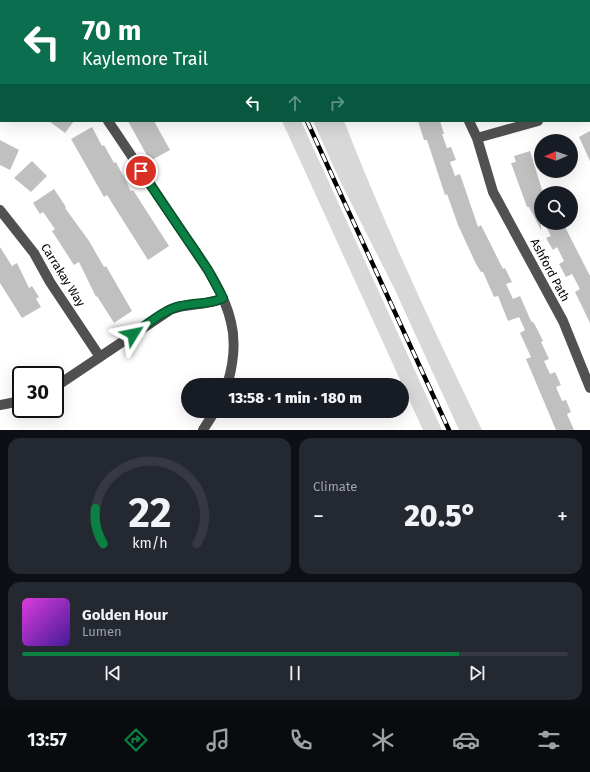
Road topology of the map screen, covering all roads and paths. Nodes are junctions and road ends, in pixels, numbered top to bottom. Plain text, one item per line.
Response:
1 (109, 122) edge
2 (469, 122) edge
3 (534, 122) edge
4 (477, 138) junction
5 (0, 210) edge
6 (223, 298) junction
7 (100, 357) junction
8 (229, 378) edge
9 (64, 381) edge
10 (590, 388) edge
11 (12, 403) edge
12 (0, 405) edge
13 (211, 418) edge
14 (203, 430) edge

1 - 6 street
2 - 4 street, Ashford Path
3 - 4 street
4 - 10 street, Ashford Path
5 - 7 street, Carrakay Way
6 - 7 street
6 - 8 street
7 - 9 street
11 - 12 street
13 - 14 street

